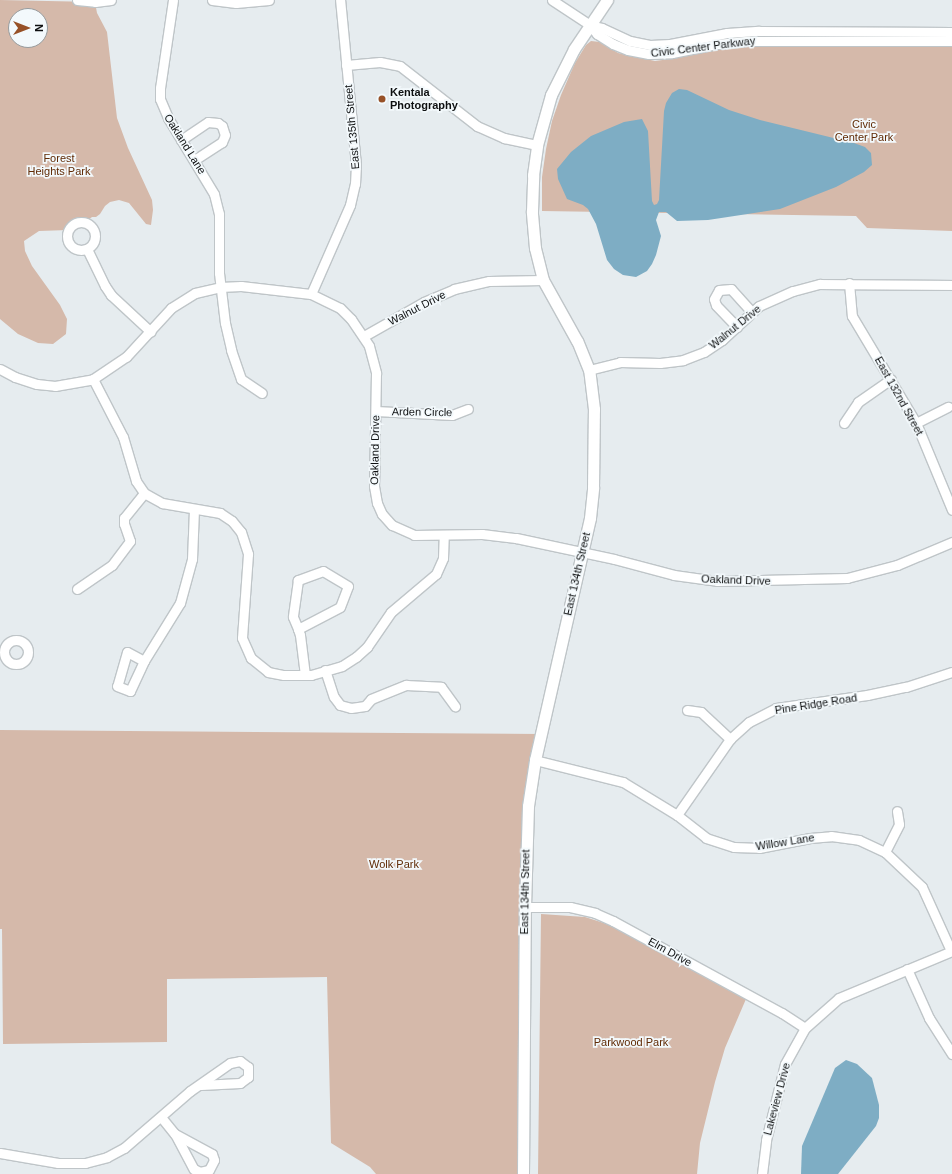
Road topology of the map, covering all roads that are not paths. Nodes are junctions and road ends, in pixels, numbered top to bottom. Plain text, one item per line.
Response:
1 (77, 0) edge
2 (111, 0) edge
3 (173, 0) edge
4 (212, 0) edge
5 (269, 0) edge
6 (340, 0) edge
7 (552, 0) edge
8 (607, 0) edge
9 (590, 26) junction
10 (952, 32) edge
11 (952, 40) edge
12 (346, 65) junction
13 (181, 140) junction
14 (537, 145) junction
15 (194, 160) junction
16 (87, 249) dead end
17 (543, 280) junction
18 (849, 283) junction
19 (952, 285) edge
20 (220, 287) junction
21 (311, 294) junction
22 (752, 312) junction
23 (737, 327) junction
24 (151, 332) junction
25 (364, 336) junction
26 (0, 369) edge
27 (589, 370) junction
28 (93, 379) junction
29 (891, 379) junction
30 (262, 393) dead end
31 (948, 407) dead end
32 (468, 409) dead end
33 (376, 411) junction
34 (844, 423) dead end
35 (916, 423) junction
36 (144, 493) junction
37 (194, 509) junction
38 (952, 510) edge
39 (444, 535) junction
40 (952, 542) edge
41 (582, 553) junction
42 (76, 588) dead end
43 (298, 629) junction
44 (144, 661) dead end
45 (325, 670) junction
46 (952, 672) edge
47 (305, 675) junction
48 (455, 706) dead end
49 (687, 710) dead end
50 (730, 740) junction
51 (535, 760) junction
52 (897, 811) dead end
53 (677, 815) junction
54 (885, 852) junction
55 (524, 907) junction
56 (951, 951) edge
57 (907, 969) junction
58 (805, 1028) junction
59 (952, 1054) edge
60 (201, 1085) junction
61 (161, 1117) junction
62 (175, 1134) junction
63 (0, 1153) edge
64 (523, 1174) edge
65 (762, 1174) edge

1 - 2 street
3 - 13 street, Oakland Lane
4 - 5 street
6 - 12 street, East 135th Street
7 - 9 street
8 - 9 street, East 134th Street
9 - 10 street, Civic Center Parkway
9 - 11 street, Civic Center Parkway
9 - 14 street, East 134th Street
12 - 14 street
12 - 21 street, East 135th Street
13 - 15 street, Oakland Lane
13 - 15 street
14 - 17 street, East 134th Street
15 - 20 street, Oakland Lane
16 - 24 street
17 - 25 street, Walnut Drive
17 - 27 street, East 134th Street
18 - 19 street, Walnut Drive
18 - 22 street, Walnut Drive
18 - 29 street, East 132nd Street
20 - 21 street, Oakland Drive
20 - 24 street, Oakland Drive
20 - 30 street, Oakland Lane
21 - 25 street, Oakland Drive
22 - 23 street, Walnut Drive
22 - 23 street
23 - 27 street, Walnut Drive
24 - 28 street, Oakland Drive
25 - 33 street, Oakland Drive
26 - 28 street, Oakland Drive
27 - 41 street, East 134th Street
28 - 36 street
29 - 34 street
29 - 35 street, East 132nd Street
31 - 35 street
32 - 33 street, Arden Circle
33 - 39 street, Oakland Drive
35 - 38 street, East 132nd Street
36 - 37 street
36 - 42 street
37 - 44 street
37 - 47 street
39 - 41 street, Oakland Drive
39 - 45 street
40 - 41 street, Oakland Drive
41 - 51 street, East 134th Street
43 - 43 street
43 - 47 street
45 - 47 street
45 - 48 street
46 - 50 street, Pine Ridge Road
49 - 50 street
50 - 53 street, Pine Ridge Road
51 - 53 street, Willow Lane
51 - 55 street, East 134th Street
52 - 54 street
53 - 54 street, Willow Lane
54 - 56 street, Willow Lane
55 - 58 street, Elm Drive
55 - 64 street, East 134th Street
56 - 57 street, Lakeview Drive
57 - 58 street, Lakeview Drive
57 - 59 street
58 - 65 street, Lakeview Drive
60 - 60 street
60 - 61 street
61 - 62 street
61 - 63 street
62 - 62 street

